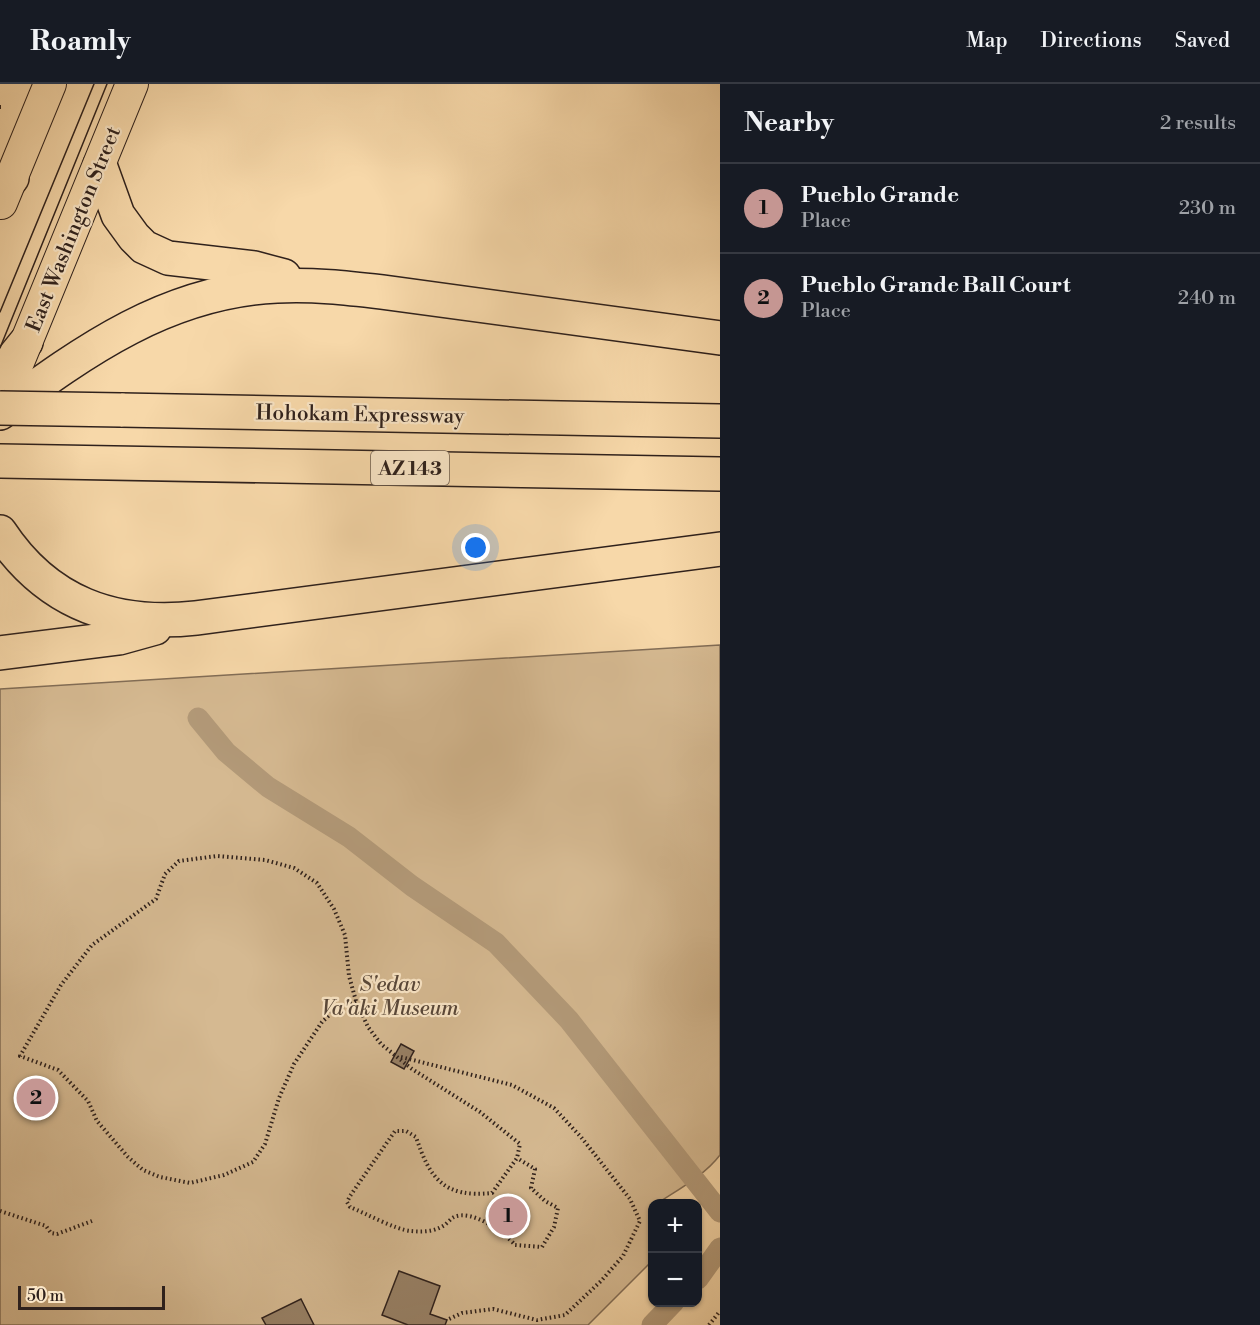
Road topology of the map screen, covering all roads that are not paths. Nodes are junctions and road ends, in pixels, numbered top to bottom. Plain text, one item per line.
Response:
1 (50, 84) edge
2 (132, 84) edge
3 (100, 165) junction
4 (4, 192) edge
5 (330, 286) junction
6 (720, 338) edge
7 (26, 342) junction
8 (0, 374) edge
9 (0, 407) edge
10 (0, 413) edge
11 (720, 421) edge
12 (0, 461) edge
13 (720, 474) edge
14 (0, 532) edge
15 (720, 549) edge
16 (196, 618) junction
17 (0, 653) edge

1 - 4 main road
2 - 3 main road, East Washington Street
3 - 5 highway
3 - 7 main road, East Washington Street
5 - 6 highway
5 - 10 highway
7 - 8 highway
7 - 9 main road, East Washington Street
9 - 11 highway, Hohokam Expressway, bridge
12 - 13 highway, AZ 143
14 - 16 highway
15 - 16 highway
16 - 17 highway

